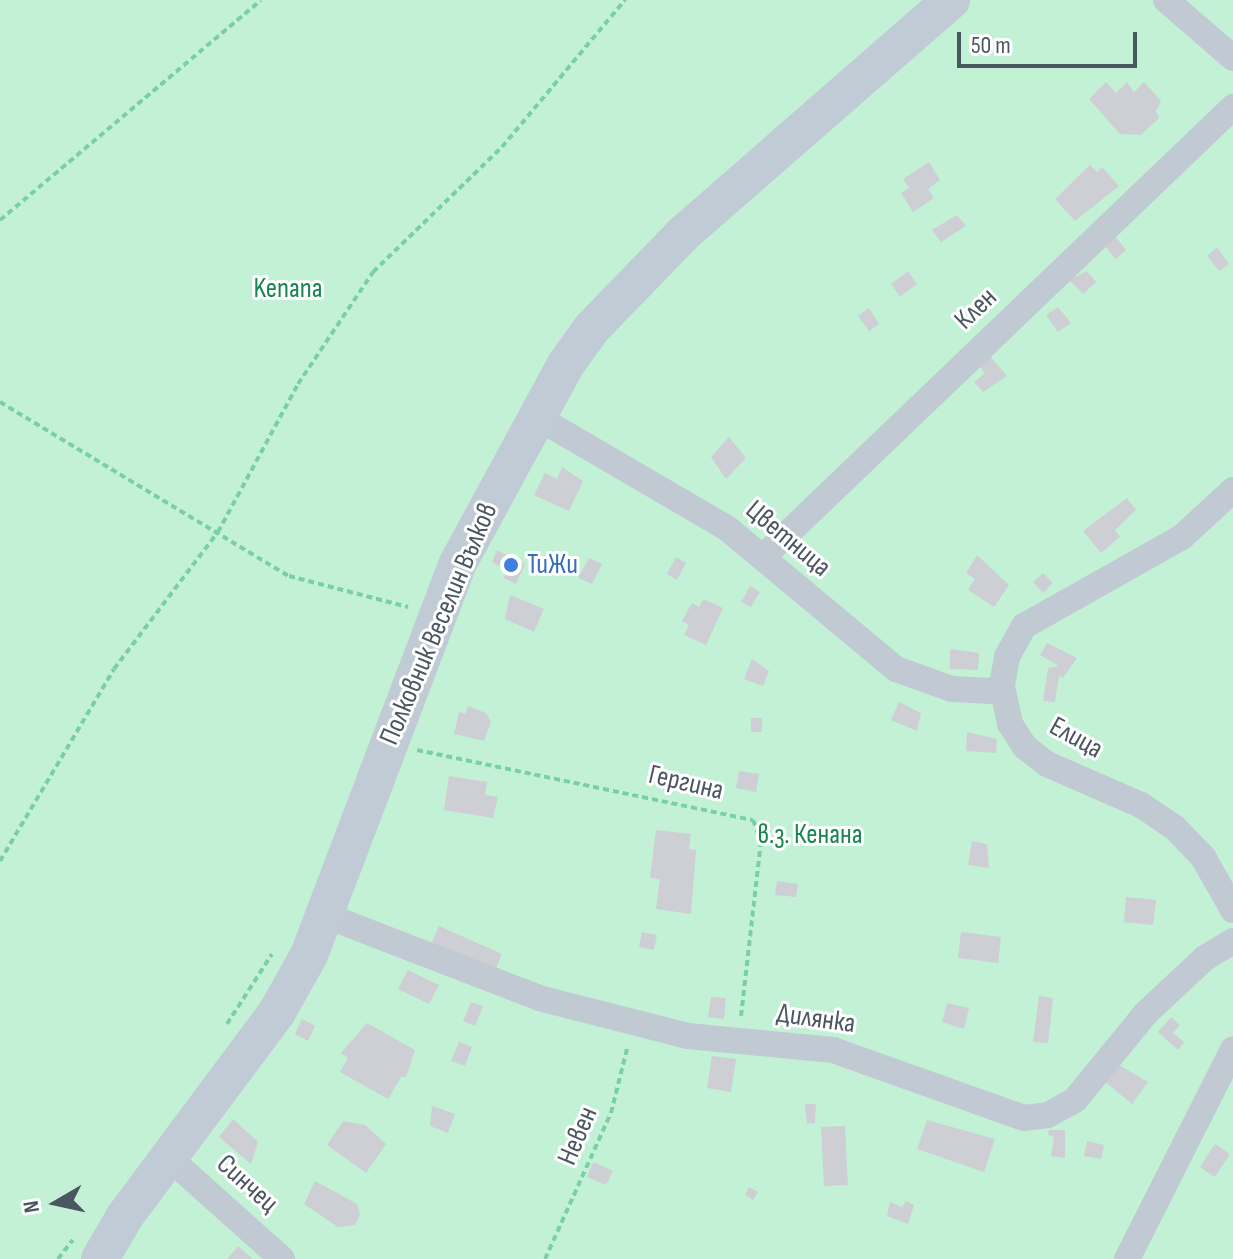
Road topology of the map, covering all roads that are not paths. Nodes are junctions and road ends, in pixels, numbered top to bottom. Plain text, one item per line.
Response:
1 (951, 0) edge
2 (1166, 0) edge
3 (1233, 58) edge
4 (1233, 107) edge
5 (535, 416) junction
6 (1233, 490) edge
7 (763, 557) junction
8 (1002, 686) junction
9 (1233, 910) edge
10 (327, 916) junction
11 (1233, 941) edge
12 (1233, 1049) edge
13 (168, 1157) junction
14 (100, 1259) edge
15 (282, 1259) edge
16 (1127, 1259) edge

1 - 5 main road, Полковник Веселин Вълков
2 - 3 street
4 - 7 street, Клен
5 - 7 street, Цветница
5 - 10 main road, Полковник Веселин Вълков
6 - 8 street, Елица
7 - 8 street, Цветница
8 - 9 street, Елица
10 - 11 street, Дилянка
10 - 13 main road, Полковник Веселин Вълков
12 - 16 street
13 - 14 main road, Полковник Веселин Вълков
13 - 15 street, Синчец

